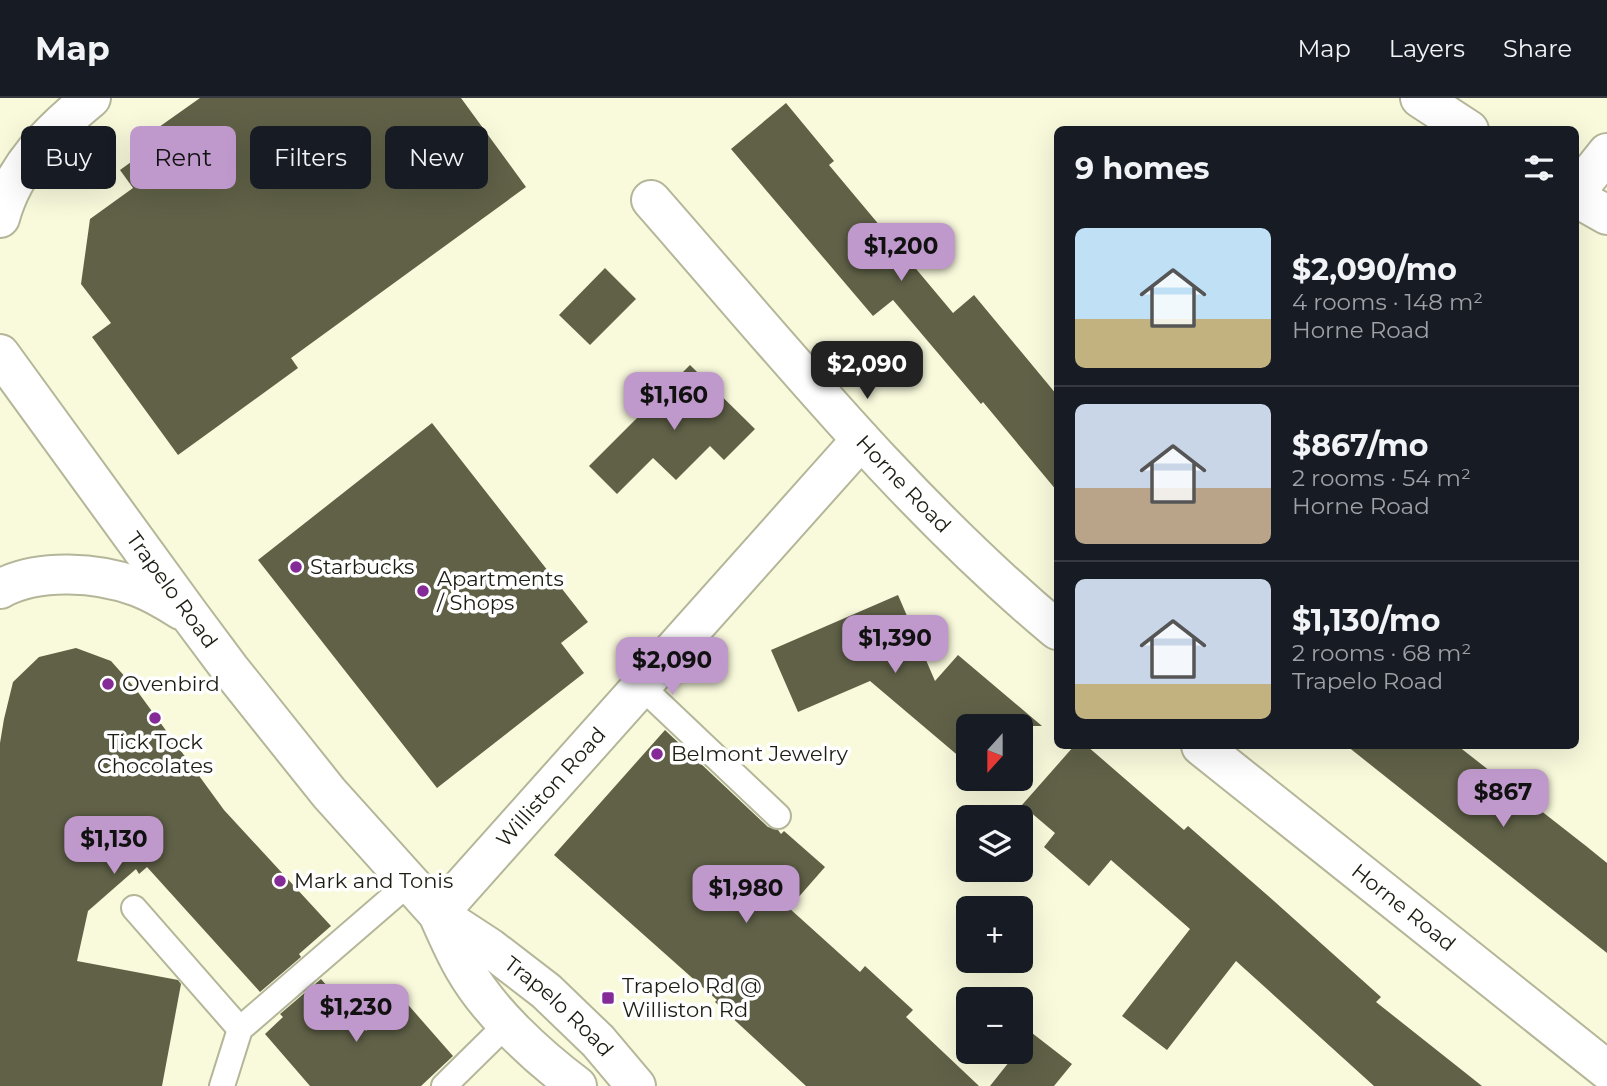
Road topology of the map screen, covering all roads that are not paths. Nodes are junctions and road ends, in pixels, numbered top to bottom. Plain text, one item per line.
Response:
1 (90, 98) edge
2 (1420, 98) edge
3 (1463, 126) edge
4 (1607, 153) edge
5 (1579, 190) edge
6 (1579, 198) edge
7 (651, 200) dead end
8 (1607, 215) edge
9 (0, 218) edge
10 (0, 354) edge
11 (861, 440) junction
12 (0, 589) edge
13 (189, 614) junction
14 (1054, 627) edge
15 (641, 686) junction
16 (1205, 749) edge
17 (778, 816) dead end
18 (409, 883) junction
19 (134, 908) dead end
20 (438, 914) junction
21 (508, 1024) junction
22 (240, 1029) junction
23 (611, 1055) junction
24 (1607, 1070) edge
25 (222, 1086) edge
26 (444, 1086) edge
27 (577, 1086) edge
28 (583, 1086) edge
29 (636, 1086) edge

1 - 9 street
2 - 3 street
4 - 5 street
6 - 8 street
7 - 11 street, Horne Road
10 - 13 street, Trapelo Road
11 - 14 street, Horne Road
11 - 15 street, Williston Road
12 - 13 street
13 - 18 street, Trapelo Road
15 - 17 lane
15 - 20 street, Williston Road
16 - 24 street, Horne Road
18 - 20 street, Trapelo Road
18 - 22 lane
19 - 22 lane
20 - 21 street, Trapelo Road
20 - 23 street, Trapelo Road
21 - 26 lane
21 - 27 street, Trapelo Road
22 - 25 lane
23 - 28 lane
23 - 29 street, Trapelo Road

